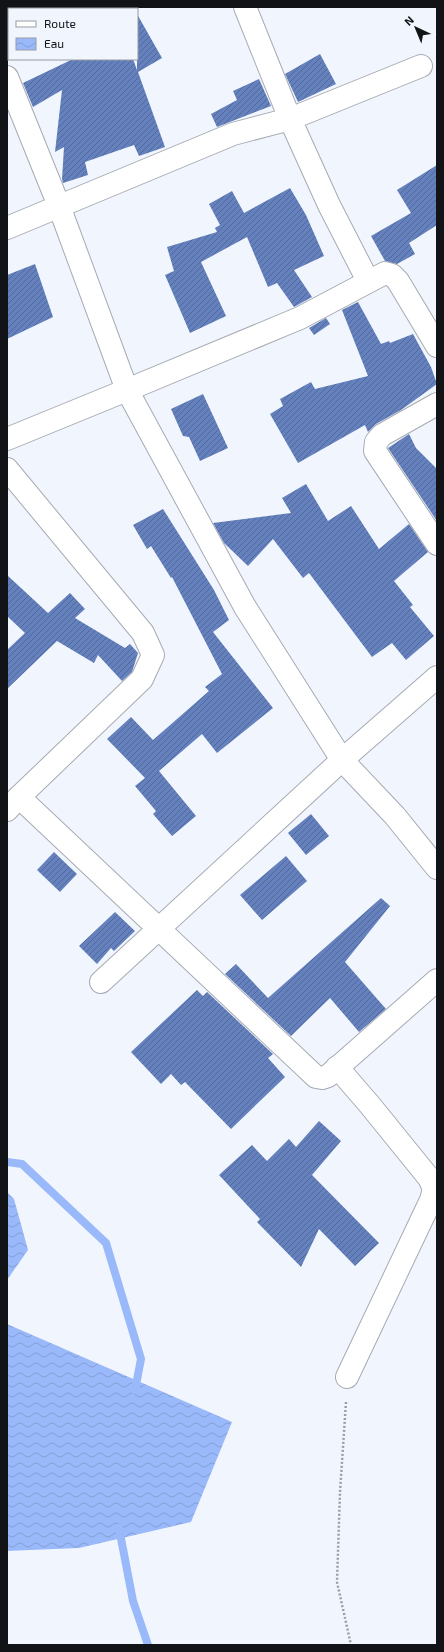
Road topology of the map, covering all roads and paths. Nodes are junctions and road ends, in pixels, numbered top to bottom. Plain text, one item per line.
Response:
1 (245, 7) edge
2 (421, 66) dead end
3 (7, 77) edge
4 (290, 119) junction
5 (59, 206) junction
6 (7, 228) edge
7 (368, 281) junction
8 (437, 346) edge
9 (127, 390) junction
10 (437, 404) edge
11 (7, 439) edge
12 (10, 480) edge
13 (437, 544) edge
14 (437, 677) edge
15 (342, 760) junction
16 (13, 804) edge
17 (437, 868) edge
18 (159, 928) junction
19 (437, 980) edge
20 (102, 982) dead end
21 (337, 1067) junction
22 (347, 1377) joint
23 (351, 1645) edge

1 - 4 street
2 - 4 street
3 - 5 street
4 - 5 street
4 - 7 street
5 - 6 street
5 - 9 street
7 - 8 street
7 - 9 street
9 - 11 street
9 - 15 street
10 - 13 street
12 - 16 street
14 - 15 street
15 - 17 street
15 - 18 street
16 - 18 street
18 - 20 street
18 - 21 street
19 - 21 street
21 - 22 street
22 - 23 path

